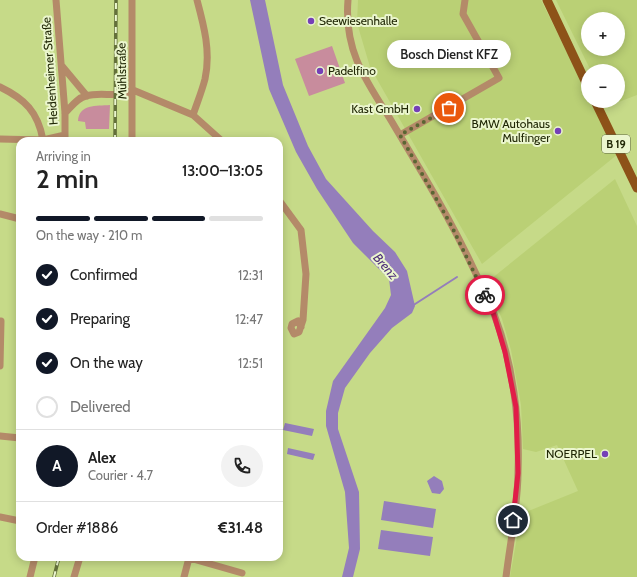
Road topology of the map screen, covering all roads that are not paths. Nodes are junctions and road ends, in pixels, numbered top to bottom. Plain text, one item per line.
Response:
1 (56, 0) edge
2 (132, 0) edge
3 (197, 0) edge
4 (348, 0) edge
5 (465, 0) edge
6 (548, 0) edge
7 (62, 66) junction
8 (581, 72) edge
9 (0, 87) edge
10 (133, 90) junction
11 (87, 96) junction
12 (598, 108) edge
13 (65, 113) junction
14 (193, 115) junction
15 (400, 135) junction
16 (42, 137) edge
17 (65, 137) edge
18 (132, 137) edge
19 (218, 137) edge
20 (0, 139) edge
21 (16, 139) edge
22 (637, 188) edge
23 (283, 209) edge
24 (0, 214) edge
25 (16, 218) edge
26 (1, 321) dead end
27 (301, 327) dead end
28 (0, 366) edge
29 (0, 436) edge
30 (16, 438) edge
31 (0, 517) edge
32 (16, 520) edge
33 (34, 561) edge
34 (79, 561) edge
35 (187, 561) edge
36 (202, 561) edge
37 (242, 573) dead end
38 (30, 577) edge
39 (74, 577) edge
40 (184, 577) edge
41 (506, 577) edge

1 - 7 street, Heidenheimer Straße
2 - 10 street, Mühlstraße
3 - 14 street
4 - 15 street
5 - 15 street
6 - 8 main road
7 - 11 street
7 - 13 street, Heidenheimer Straße
9 - 16 street
10 - 11 street
10 - 14 street
10 - 18 street, Mühlstraße
11 - 13 street
12 - 22 main road, B 19
13 - 17 street, Heidenheimer Straße
14 - 19 street
15 - 41 street
20 - 21 street
23 - 27 street
24 - 25 street
26 - 28 street
29 - 30 street
31 - 32 street
33 - 38 street
34 - 39 street
35 - 40 street
36 - 37 street

